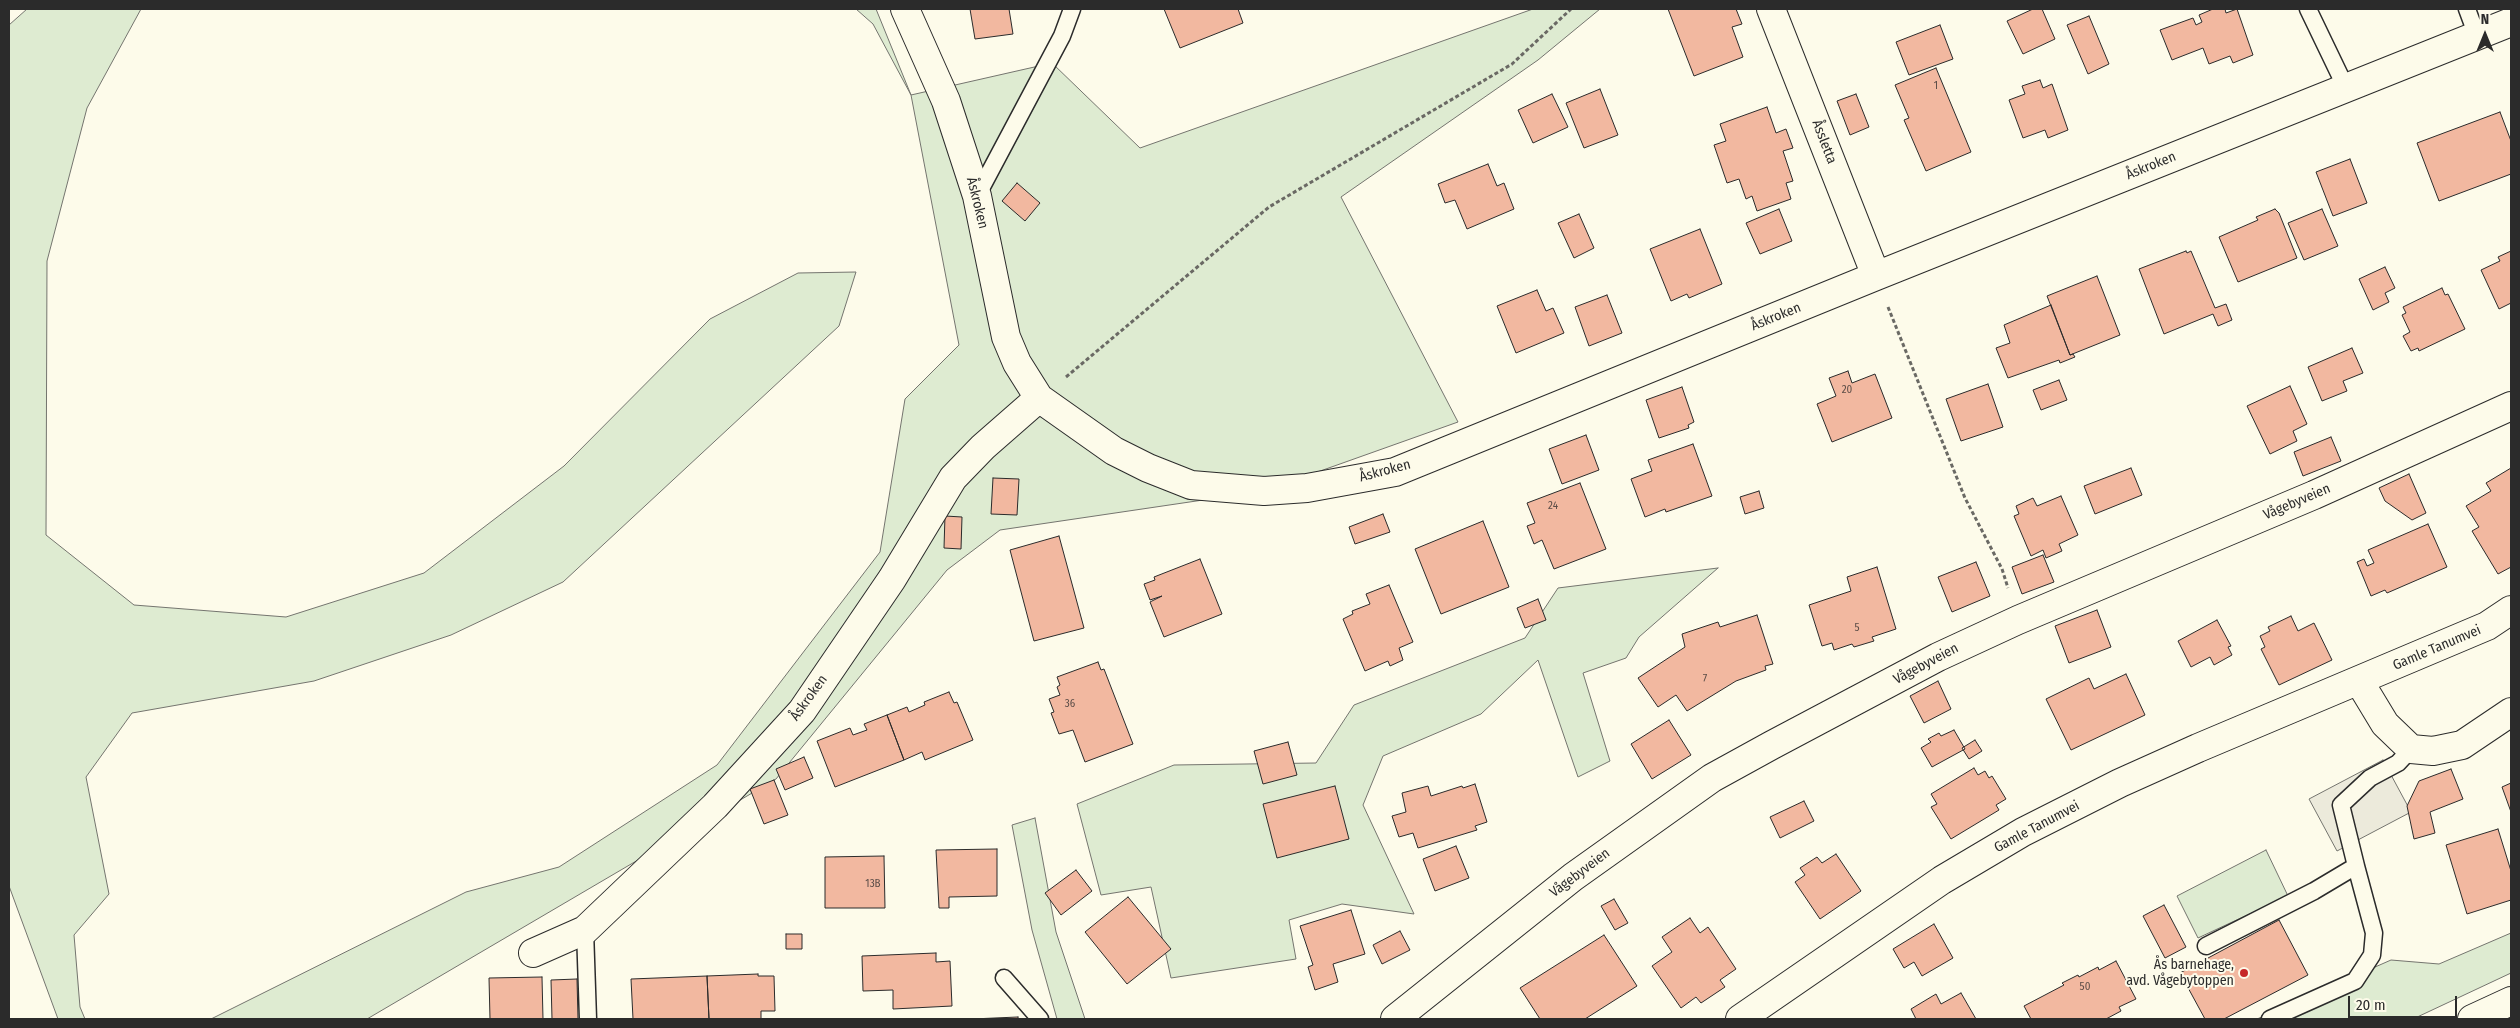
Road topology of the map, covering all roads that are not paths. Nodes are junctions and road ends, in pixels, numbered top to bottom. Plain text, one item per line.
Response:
1 (905, 9) edge
2 (1072, 9) edge
3 (1771, 9) edge
4 (2308, 9) edge
5 (2467, 9) edge
6 (2511, 22) edge
7 (2477, 36) junction
8 (2346, 88) junction
9 (977, 196) junction
10 (1876, 276) junction
11 (1039, 398) junction
12 (2511, 406) edge
13 (2511, 610) edge
14 (2359, 681) junction
15 (2511, 712) edge
16 (2411, 750) junction
17 (2356, 866) junction
18 (585, 930) junction
19 (2206, 946) dead end
20 (532, 953) dead end
21 (1004, 978) dead end
22 (2511, 1001) edge
23 (588, 1019) edge
24 (1040, 1019) edge
25 (1395, 1019) edge
26 (1740, 1019) edge
27 (2270, 1019) edge
28 (2472, 1019) edge

1 - 9 street, Åskroken
2 - 9 lane
3 - 10 street, Åssletta
4 - 8 lane
5 - 7 lane
6 - 7 street, Åskroken
7 - 8 street, Åskroken
8 - 10 street, Åskroken
9 - 11 street, Åskroken
10 - 11 street, Åskroken
11 - 18 street, Åskroken
12 - 25 street, Vågebyveien
13 - 14 street, Gamle Tanumvei
14 - 16 street
14 - 26 street, Gamle Tanumvei
15 - 16 street
16 - 17 lane
17 - 19 lane
17 - 27 lane
18 - 20 street, Åskroken
18 - 23 lane
21 - 24 lane
22 - 28 street

